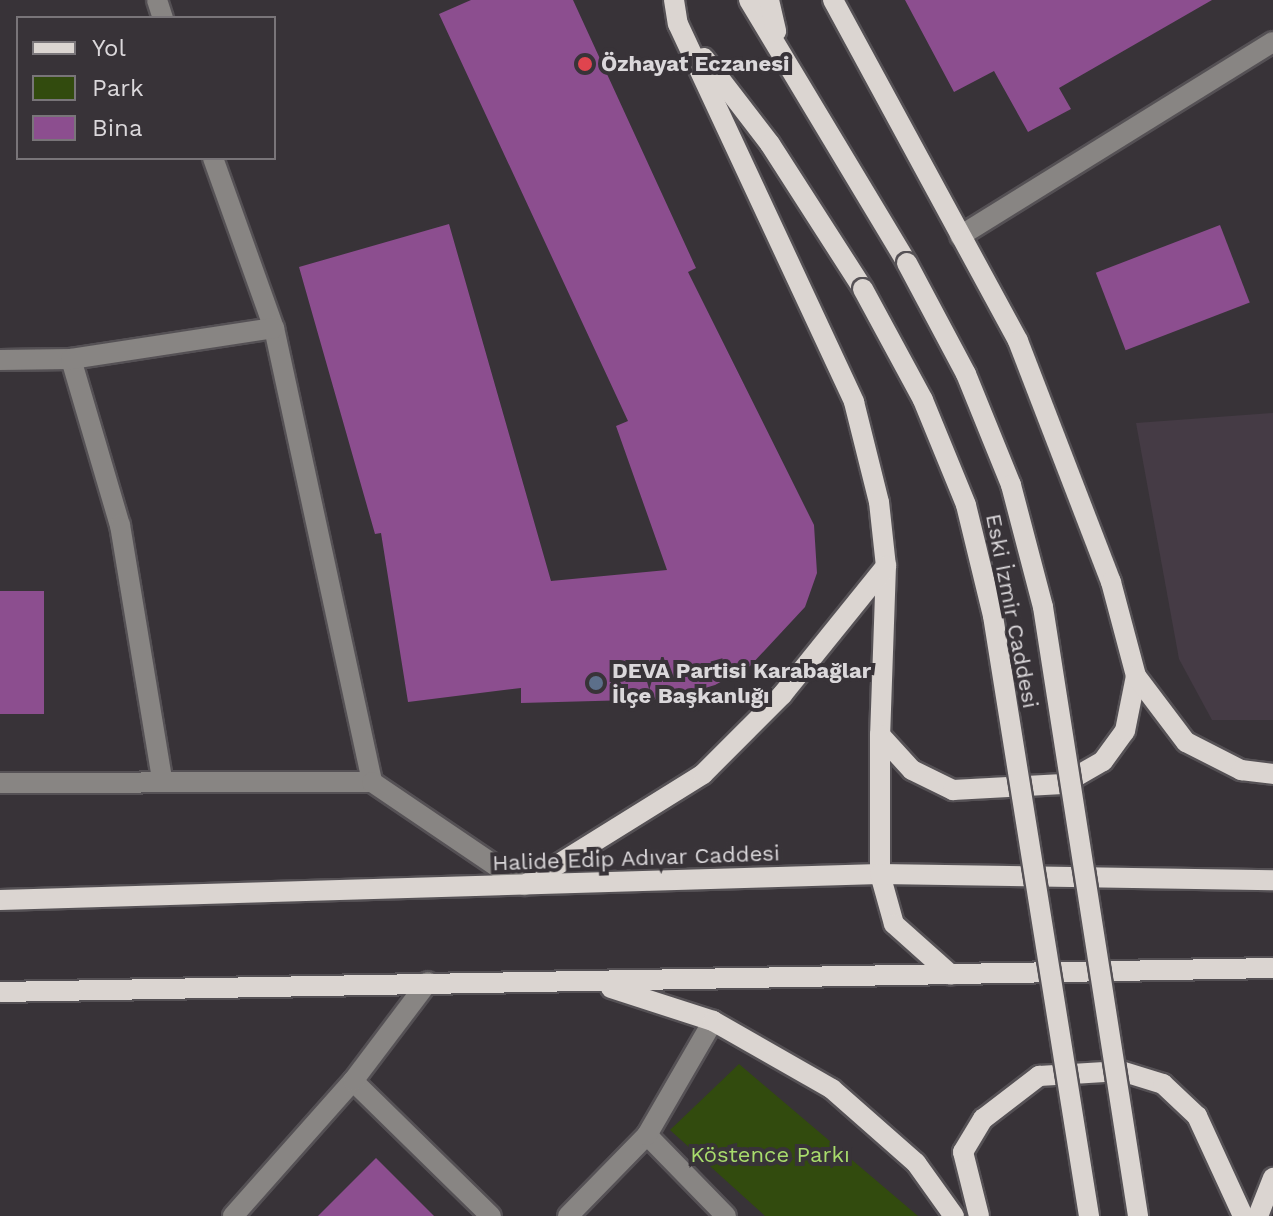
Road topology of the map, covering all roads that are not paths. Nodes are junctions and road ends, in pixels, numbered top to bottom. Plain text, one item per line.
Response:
1 (662, 0) edge
2 (674, 0) edge
3 (749, 0) edge
4 (769, 0) edge
5 (833, 0) edge
6 (678, 24) junction
7 (1273, 42) edge
8 (784, 58) junction
9 (214, 160) edge
10 (960, 236) junction
11 (274, 328) junction
12 (71, 359) junction
13 (0, 360) edge
14 (886, 566) junction
15 (1136, 676) junction
16 (880, 735) junction
17 (1273, 774) edge
18 (162, 779) junction
19 (372, 782) junction
20 (0, 783) edge
21 (880, 874) junction
22 (1273, 880) edge
23 (524, 885) junction
24 (0, 900) edge
25 (1273, 968) edge
26 (951, 975) junction
27 (428, 982) junction
28 (596, 984) junction
29 (0, 992) edge
30 (713, 1021) junction
31 (353, 1081) junction
32 (647, 1135) junction
33 (1273, 1178) edge
34 (233, 1216) edge
35 (491, 1216) edge
36 (568, 1216) edge
37 (726, 1216) edge
38 (954, 1216) edge
39 (979, 1216) edge
40 (1089, 1216) edge
41 (1138, 1216) edge
42 (1243, 1216) edge
43 (1258, 1216) edge

1 - 6 main road, Eski İzmir Caddesi
2 - 6 main road
3 - 8 main road, Eski İzmir Caddesi
4 - 8 main road
5 - 10 main road
6 - 14 main road
6 - 40 main road, Eski İzmir Caddesi, bridge
7 - 10 street
8 - 41 main road, Eski İzmir Caddesi, bridge
9 - 11 street
10 - 15 main road
11 - 12 street
11 - 19 street
12 - 13 street
12 - 18 street
14 - 16 main road
14 - 23 main road
15 - 16 main road
15 - 17 main road
16 - 21 main road
18 - 19 street
18 - 20 street
19 - 23 street
21 - 22 main road, Halide Edip Adıvar Caddesi
21 - 23 main road, Halide Edip Adıvar Caddesi
21 - 26 main road
23 - 24 main road, Halide Edip Adıvar Caddesi
25 - 26 main road
26 - 28 main road
27 - 28 main road
27 - 29 main road
27 - 31 street
28 - 30 main road
30 - 32 street
30 - 38 main road
31 - 34 street
31 - 35 street
32 - 36 street
32 - 37 street
33 - 43 main road
39 - 42 main road

